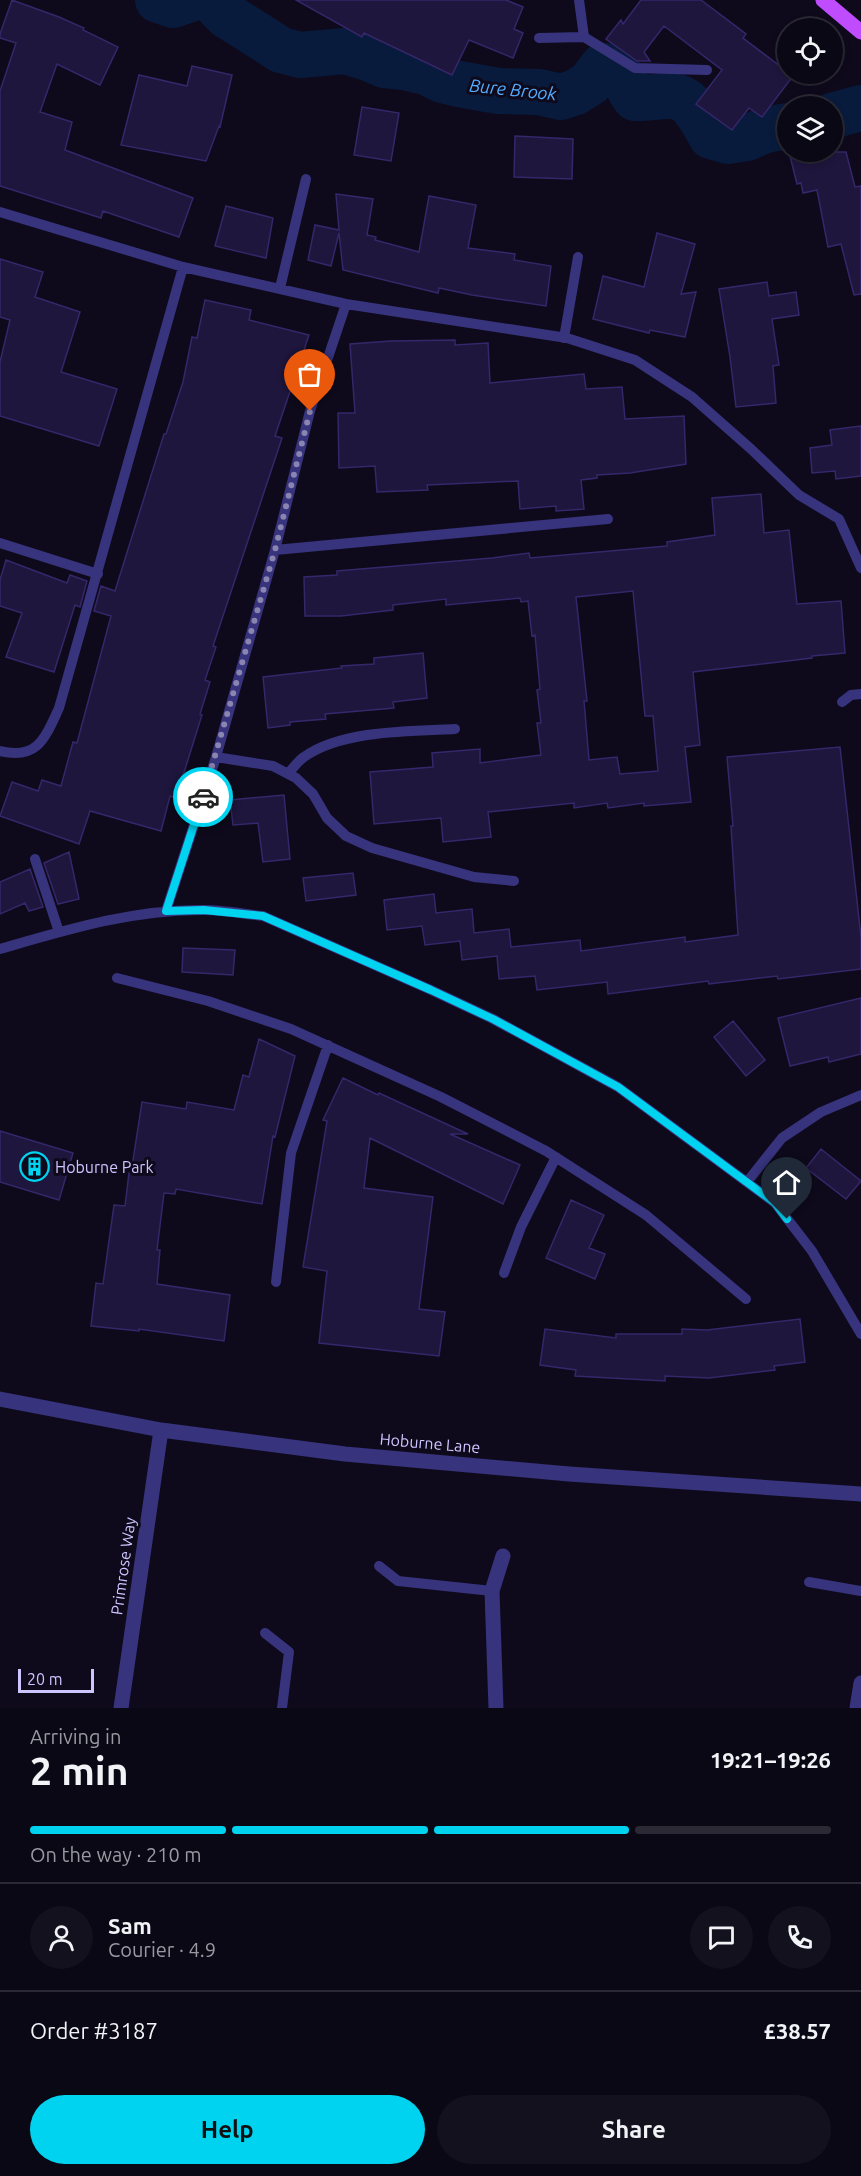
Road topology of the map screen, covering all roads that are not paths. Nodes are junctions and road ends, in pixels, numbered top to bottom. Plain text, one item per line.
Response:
1 (579, 0) edge
2 (823, 0) edge
3 (847, 21) junction
4 (861, 32) edge
5 (584, 37) junction
6 (539, 38) dead end
7 (861, 40) edge
8 (707, 70) dead end
9 (306, 179) dead end
10 (0, 212) edge
11 (578, 257) dead end
12 (183, 267) junction
13 (280, 288) junction
14 (346, 304) junction
15 (564, 338) junction
16 (608, 519) dead end
17 (0, 543) edge
18 (275, 550) junction
19 (861, 568) edge
20 (98, 574) junction
21 (861, 694) edge
22 (842, 702) dead end
23 (454, 729) dead end
24 (0, 750) edge
25 (216, 757) junction
26 (288, 774) junction
27 (35, 859) dead end
28 (514, 881) dead end
29 (166, 911) junction
30 (59, 932) junction
31 (0, 949) edge
32 (117, 978) dead end
33 (328, 1045) junction
34 (861, 1095) edge
35 (556, 1157) junction
36 (747, 1182) junction
37 (504, 1273) dead end
38 (276, 1282) dead end
39 (746, 1299) dead end
40 (861, 1334) edge
41 (0, 1398) edge
42 (161, 1430) junction
43 (861, 1494) edge
44 (503, 1556) dead end
45 (379, 1566) dead end
46 (808, 1582) dead end
47 (492, 1591) junction
48 (861, 1591) edge
49 (265, 1633) dead end
50 (861, 1683) edge
51 (121, 1708) edge
52 (282, 1708) edge
53 (496, 1708) edge
54 (857, 1708) edge

1 - 5 lane
2 - 3 main road
3 - 4 main road
3 - 7 main road
5 - 6 lane
5 - 8 lane
9 - 13 lane
10 - 12 lane
11 - 15 lane
12 - 13 lane
12 - 20 lane
13 - 14 lane
14 - 15 lane
14 - 18 lane
15 - 19 lane
16 - 18 lane
17 - 20 lane
18 - 25 lane
20 - 24 lane
21 - 22 lane
23 - 26 lane
25 - 26 lane
25 - 29 lane
26 - 28 lane
27 - 30 lane
29 - 30 lane
29 - 36 lane
30 - 31 lane
32 - 33 lane
33 - 35 lane
33 - 38 lane
34 - 36 lane
35 - 37 lane
35 - 39 lane
36 - 40 lane
41 - 42 street, Hoburne Lane
42 - 43 street, Hoburne Lane
42 - 51 street, Primrose Way
44 - 47 street
45 - 47 lane
46 - 48 lane
47 - 53 street
49 - 52 lane
50 - 54 street

